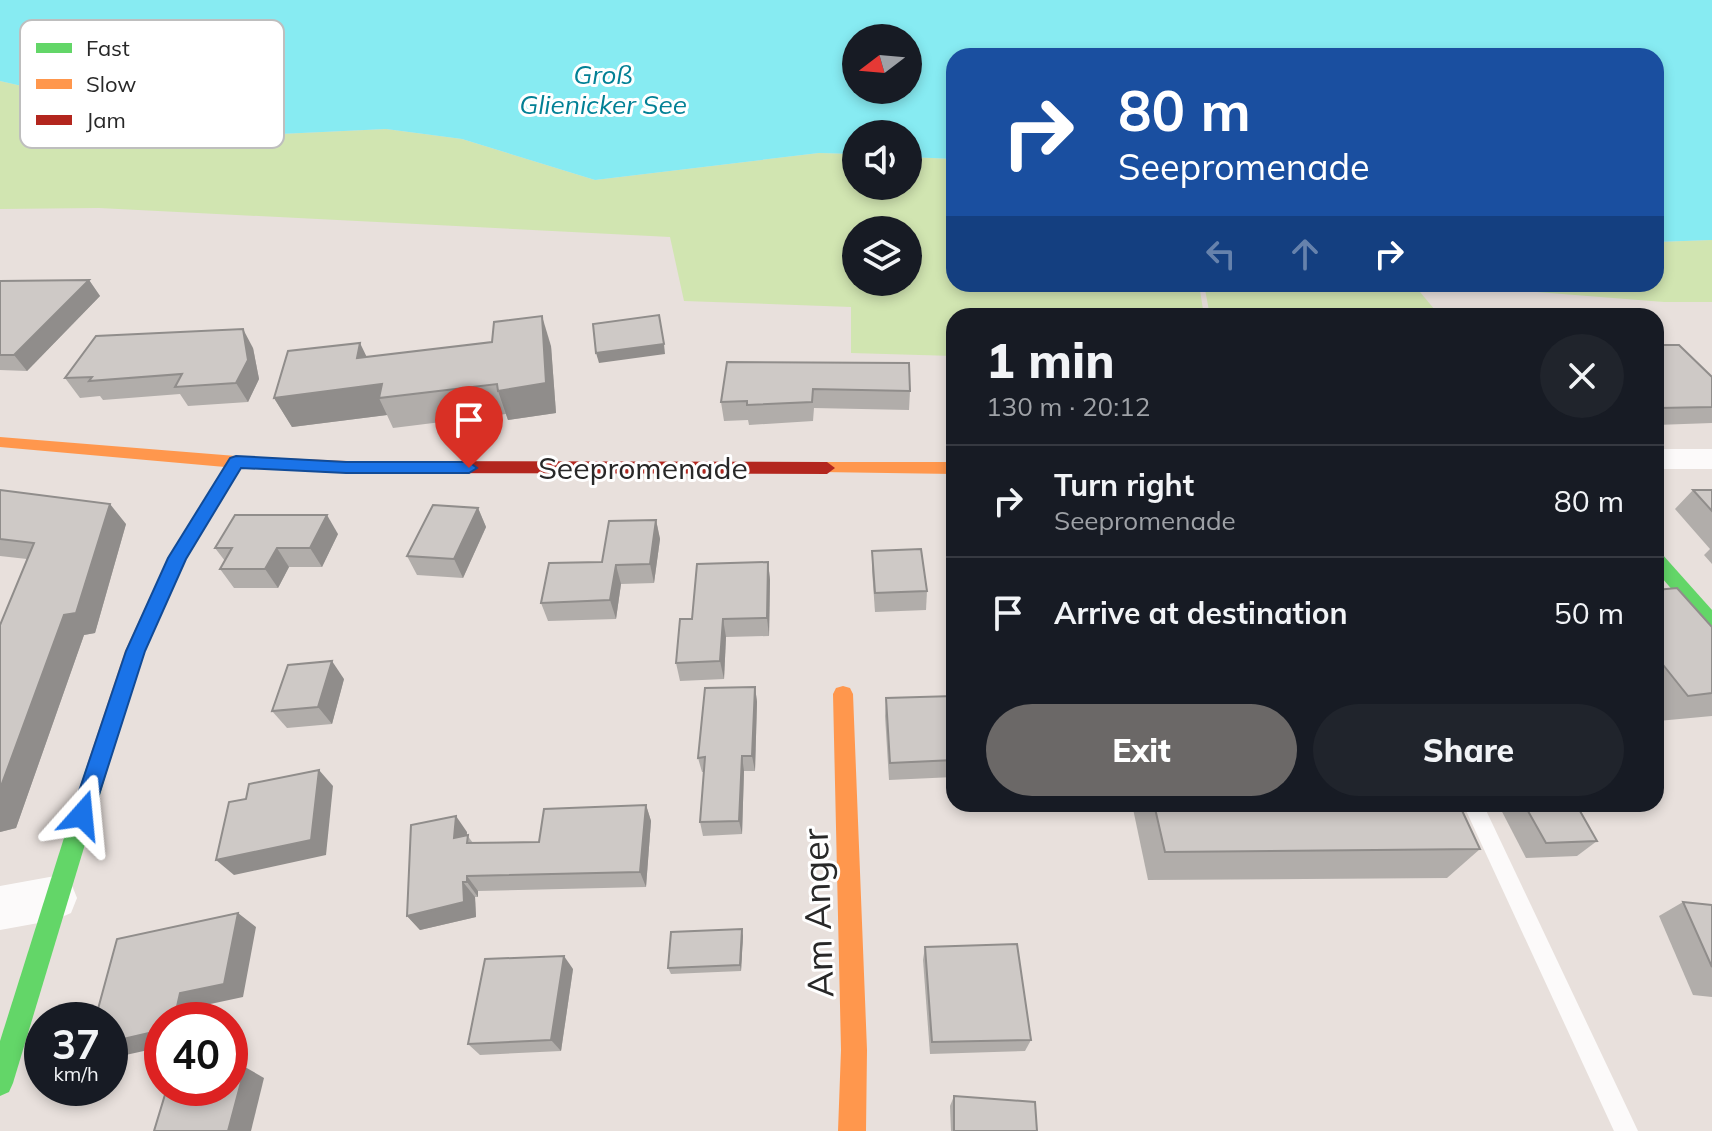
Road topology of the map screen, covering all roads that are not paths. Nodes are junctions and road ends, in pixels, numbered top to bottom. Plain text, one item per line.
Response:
1 (0, 442) edge
2 (1664, 459) edge
3 (1712, 459) edge
4 (236, 462) junction
5 (946, 468) edge
6 (1664, 568) edge
7 (1712, 623) edge
8 (843, 694) dead end
9 (1477, 812) edge
10 (55, 898) junction
11 (0, 908) edge
12 (0, 1083) edge
13 (852, 1131) edge
14 (1626, 1131) edge

1 - 4 street, Seepromenade
2 - 3 street
4 - 5 street, Seepromenade
4 - 10 street
6 - 7 street
8 - 13 street, Am Anger
9 - 14 lane
10 - 11 street
10 - 12 street

